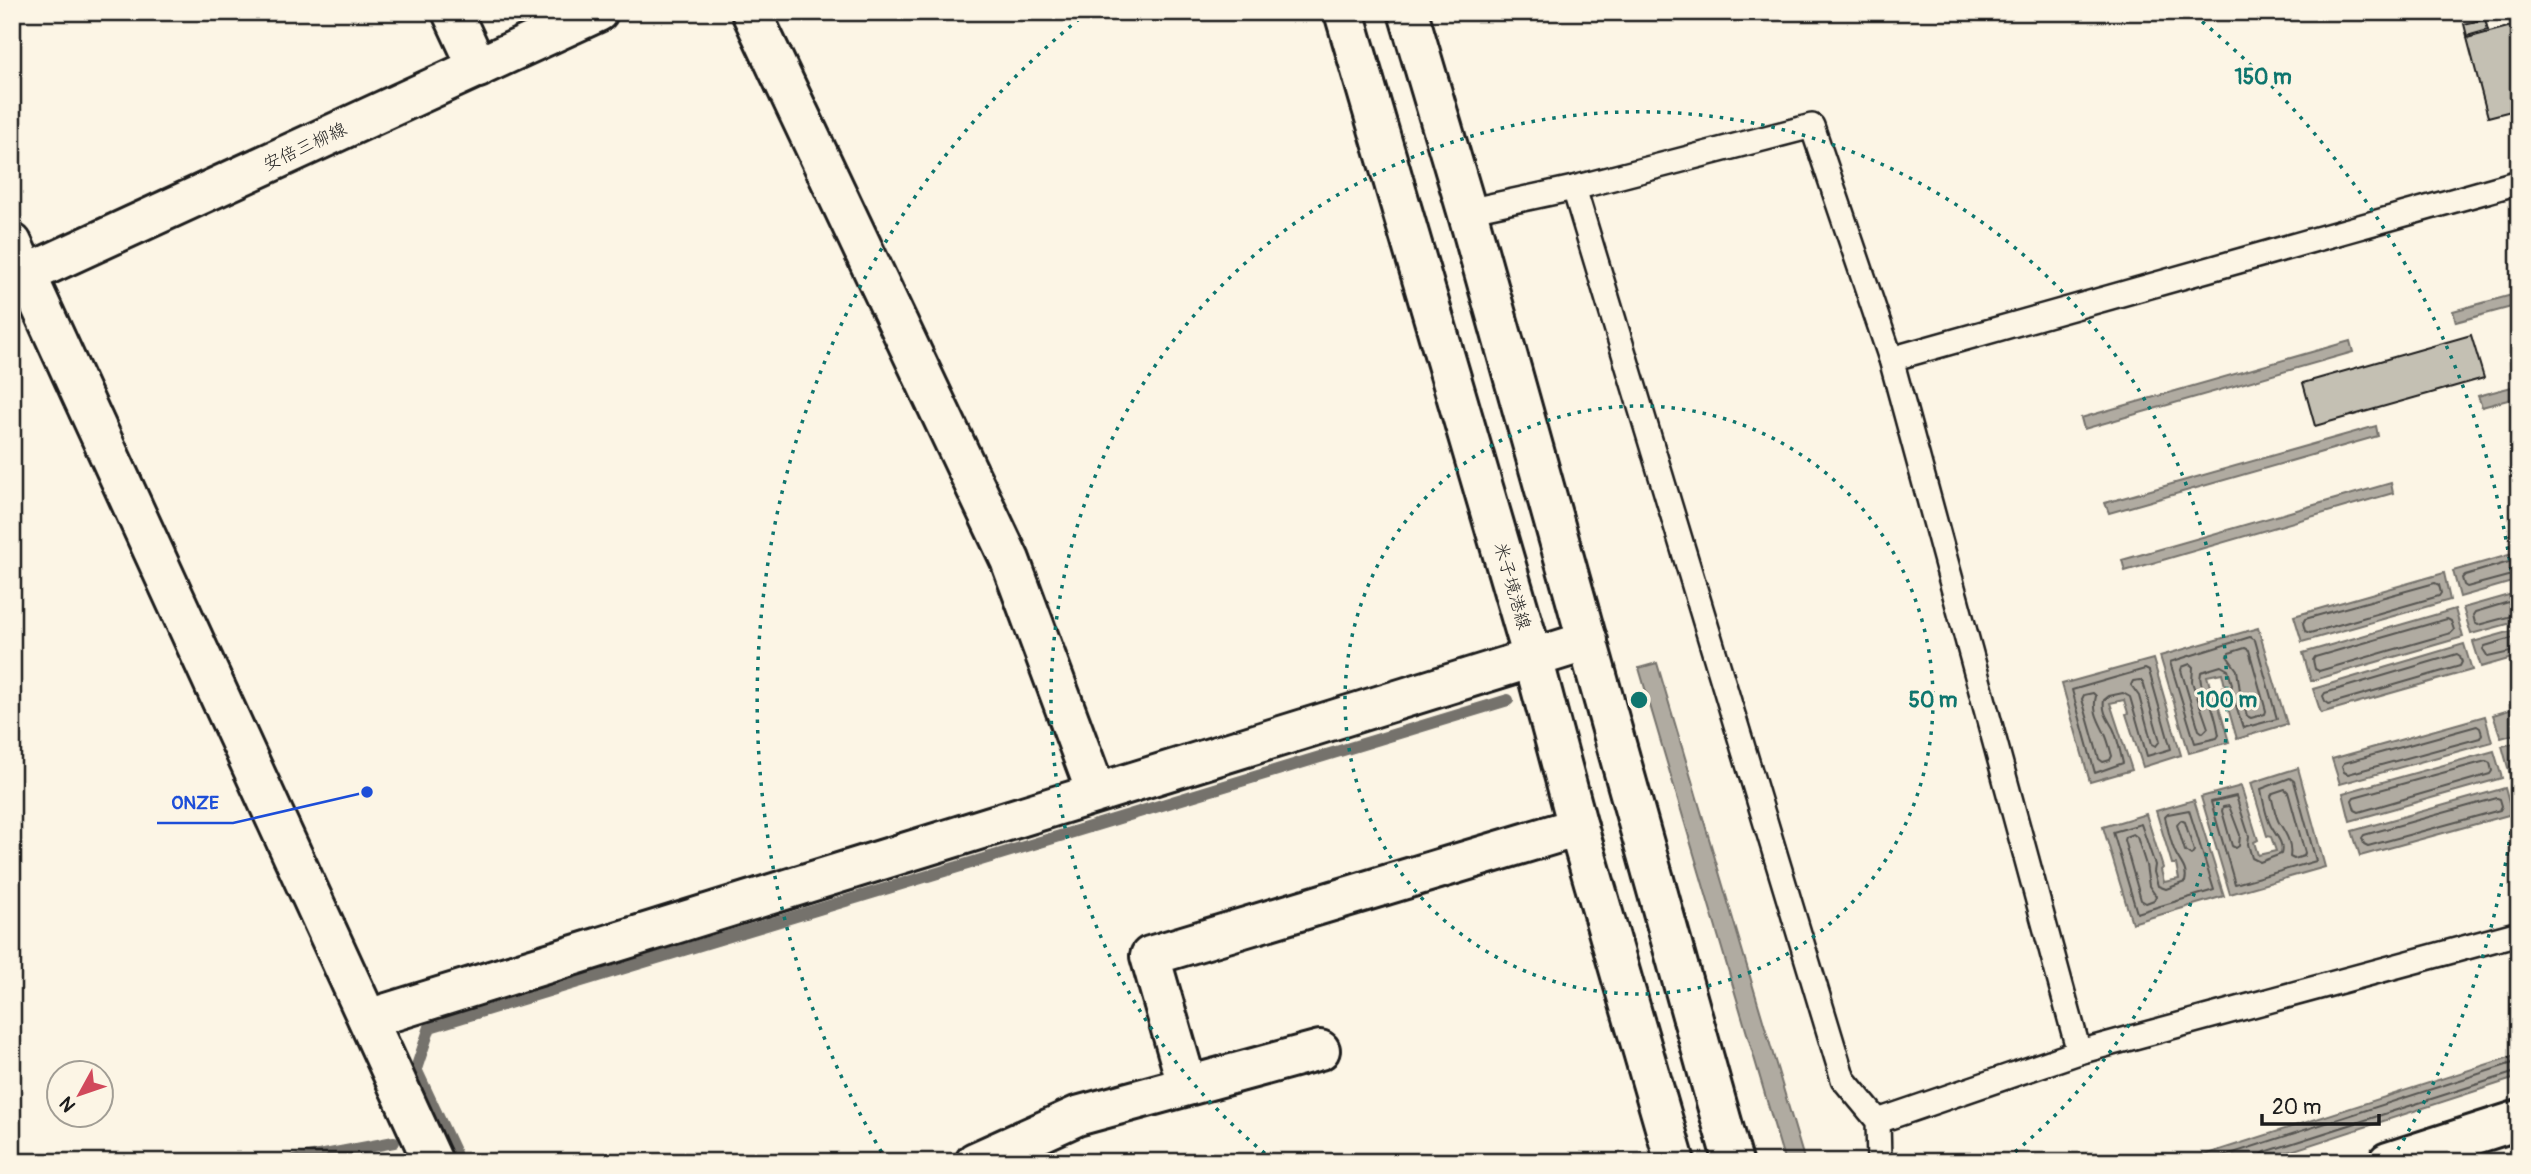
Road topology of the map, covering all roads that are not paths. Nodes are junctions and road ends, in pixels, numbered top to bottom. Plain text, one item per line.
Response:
1 (452, 12) edge
2 (598, 12) edge
3 (751, 12) edge
4 (1344, 12) edge
5 (1408, 12) edge
6 (478, 68) junction
7 (2519, 182) edge
8 (1574, 188) junction
9 (1467, 211) junction
10 (17, 266) edge
11 (1891, 359) junction
12 (1588, 641) junction
13 (1532, 658) junction
14 (1096, 792) junction
15 (1578, 827) junction
16 (2519, 933) edge
17 (368, 1019) junction
18 (1320, 1050) dead end
19 (2079, 1052) junction
20 (1187, 1085) junction
21 (2519, 1120) edge
22 (1878, 1121) junction
23 (433, 1162) edge
24 (975, 1162) edge
25 (1675, 1162) edge
26 (1733, 1162) edge
27 (1879, 1162) edge
28 (2388, 1162) edge

1 - 6 street
2 - 6 street, 安倍三柳線
3 - 14 street
4 - 13 street, 米子境港線
5 - 9 street
6 - 10 street, 安倍三柳線
7 - 11 lane
8 - 9 lane
8 - 11 lane
8 - 22 lane
9 - 12 street
10 - 17 street
11 - 19 lane
12 - 13 street
12 - 26 street
13 - 14 street
13 - 15 street, 米子境港線
14 - 17 street
15 - 20 street
15 - 25 street, 米子境港線
16 - 19 lane
17 - 23 street
18 - 20 street
19 - 22 lane
20 - 24 street
21 - 28 street
22 - 27 lane

